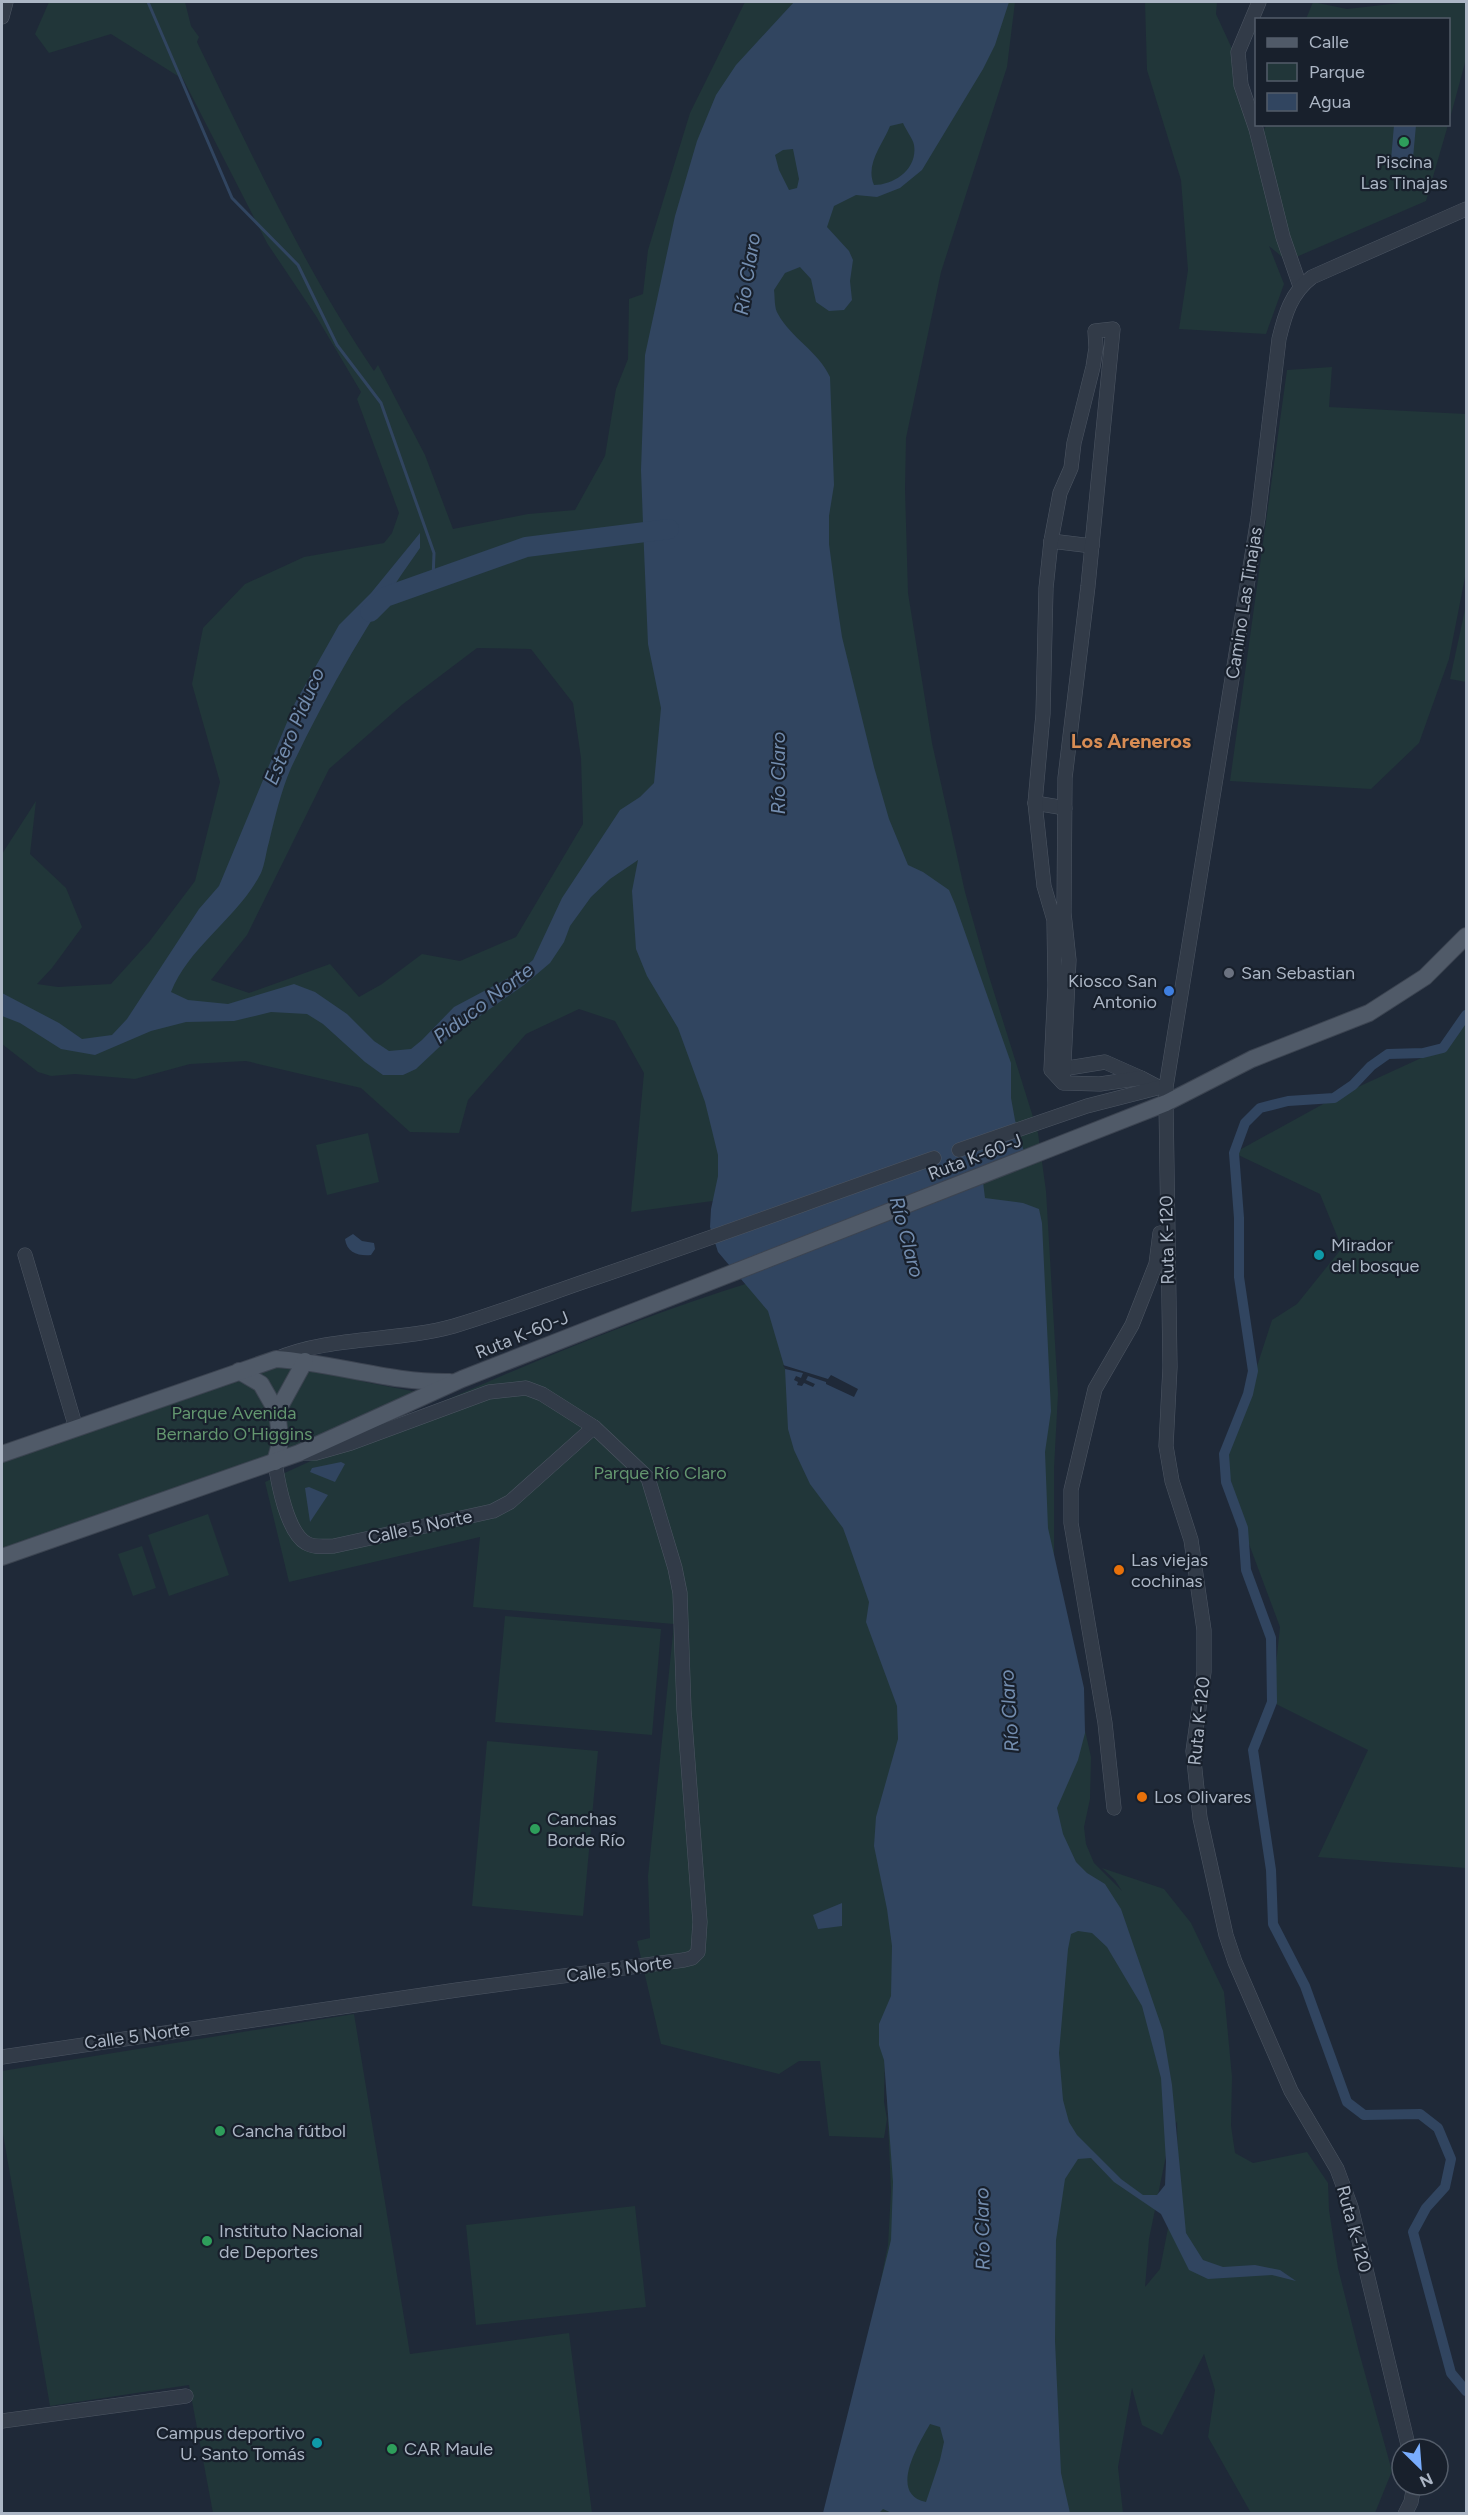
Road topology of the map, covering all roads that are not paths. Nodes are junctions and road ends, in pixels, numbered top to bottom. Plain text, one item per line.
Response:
1 (6, 2) edge
2 (1259, 2) edge
3 (2, 17) edge
4 (1255, 126) edge
5 (1255, 126) edge
6 (1467, 209) edge
7 (1300, 286) junction
8 (1051, 541) junction
9 (1092, 546) junction
10 (1035, 803) junction
11 (1065, 808) junction
12 (1467, 936) edge
13 (1060, 1074) junction
14 (1141, 1078) junction
15 (1163, 1093) junction
16 (959, 1150) dead end
17 (934, 1158) dead end
18 (1166, 1183) junction
19 (25, 1256) dead end
20 (319, 1346) junction
21 (276, 1359) junction
22 (305, 1361) junction
23 (239, 1371) junction
24 (468, 1377) junction
25 (277, 1412) junction
26 (76, 1428) junction
27 (599, 1431) junction
28 (299, 1453) junction
29 (2, 1454) edge
30 (275, 1462) junction
31 (2, 1557) edge
32 (1114, 1808) dead end
33 (2, 2056) edge
34 (186, 2396) dead end
35 (2, 2421) edge
36 (1406, 2437) edge
37 (1412, 2497) edge
38 (1404, 2514) edge

1 - 3 street
2 - 5 street
4 - 7 street
6 - 7 street
7 - 15 street, Camino Las Tinajas
8 - 9 street
8 - 9 street
8 - 10 street
9 - 11 street
10 - 11 street
10 - 13 street
11 - 13 street
12 - 15 main road, Ruta K-60-J
13 - 14 street
13 - 14 street
14 - 15 street
15 - 16 street
15 - 18 street, Ruta K-120
15 - 24 main road, Ruta K-60-J
17 - 20 street
18 - 32 street
18 - 36 street, Ruta K-120
19 - 26 street
20 - 21 street
20 - 22 street
21 - 22 main road
21 - 23 main road
22 - 24 main road
22 - 25 main road
23 - 25 main road
23 - 26 main road
24 - 28 main road
25 - 30 main road
26 - 29 main road
27 - 28 street
27 - 30 street, Calle 5 Norte
27 - 33 street, Calle 5 Norte
28 - 30 main road
30 - 31 main road
34 - 35 street
37 - 38 street

